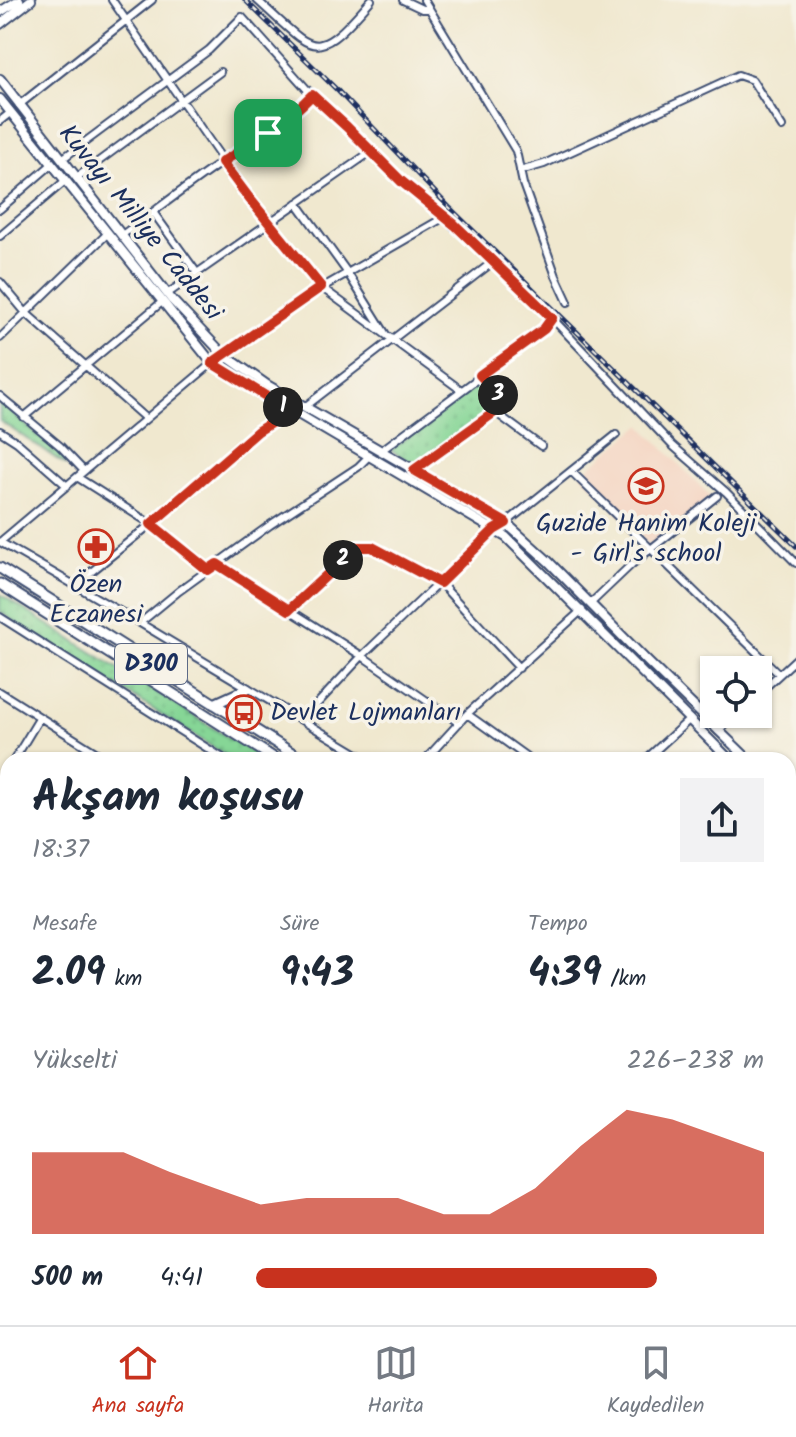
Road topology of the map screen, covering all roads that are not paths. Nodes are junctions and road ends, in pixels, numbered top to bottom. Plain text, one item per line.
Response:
1 (19, 0) edge
2 (31, 0) edge
3 (112, 0) edge
4 (152, 0) edge
5 (257, 0) edge
6 (371, 0) edge
7 (403, 0) edge
8 (424, 0) edge
9 (429, 9) junction
10 (0, 12) edge
11 (128, 20) junction
12 (0, 24) edge
13 (220, 72) dead end
14 (0, 79) edge
15 (169, 80) junction
16 (312, 95) junction
17 (0, 99) edge
18 (183, 101) junction
19 (19, 105) junction
20 (10, 113) junction
21 (0, 121) edge
22 (782, 127) dead end
23 (372, 151) junction
24 (62, 159) junction
25 (222, 162) junction
26 (52, 164) junction
27 (520, 171) junction
28 (76, 178) junction
29 (65, 181) junction
30 (297, 203) junction
31 (0, 209) edge
32 (153, 212) junction
33 (443, 218) junction
34 (269, 222) junction
35 (107, 234) junction
36 (122, 235) junction
37 (0, 236) edge
38 (494, 261) junction
39 (347, 272) junction
40 (197, 273) junction
41 (0, 282) edge
42 (321, 287) junction
43 (167, 294) junction
44 (162, 302) junction
45 (568, 302) dead end
46 (26, 313) junction
47 (552, 318) junction
48 (0, 338) edge
49 (389, 338) junction
50 (223, 354) junction
51 (212, 363) junction
52 (84, 366) junction
53 (480, 375) junction
54 (461, 390) junction
55 (0, 396) edge
56 (306, 406) junction
57 (290, 411) junction
58 (495, 412) junction
59 (24, 417) junction
60 (145, 418) junction
61 (0, 431) edge
62 (616, 435) dead end
63 (541, 446) dead end
64 (382, 450) junction
65 (368, 457) junction
66 (414, 470) junction
67 (84, 471) junction
68 (571, 471) junction
69 (77, 477) junction
70 (67, 486) junction
71 (717, 496) dead end
72 (506, 523) junction
73 (151, 524) junction
74 (494, 530) junction
75 (0, 542) edge
76 (652, 549) junction
77 (796, 563) edge
78 (217, 564) junction
79 (0, 568) edge
80 (208, 570) junction
81 (440, 583) junction
82 (0, 584) edge
83 (76, 584) junction
84 (590, 604) junction
85 (289, 610) junction
86 (582, 610) junction
87 (0, 617) edge
88 (140, 623) junction
89 (362, 656) junction
90 (796, 659) edge
91 (519, 668) junction
92 (779, 674) junction
93 (772, 681) edge
94 (247, 689) junction
95 (0, 692) edge
96 (214, 704) junction
97 (467, 714) junction
98 (40, 717) junction
99 (690, 719) junction
100 (302, 720) junction
101 (459, 723) junction
102 (721, 728) edge
103 (718, 731) junction
104 (19, 752) edge
105 (95, 752) edge
106 (213, 752) edge
107 (264, 752) edge
108 (290, 752) edge
109 (355, 752) edge
110 (432, 752) edge
111 (520, 752) edge
112 (654, 752) edge
113 (722, 752) edge
114 (740, 752) edge

1 - 10 main road
2 - 12 main road
3 - 11 street
4 - 11 street
5 - 6 street
7 - 9 street
8 - 9 street
9 - 27 street
11 - 15 street
11 - 19 street
13 - 18 street
14 - 19 main road, Kuvayı Milliye Caddesi
15 - 16 street
15 - 18 street
15 - 24 street
16 - 23 street
16 - 25 street
17 - 20 main road, Kuvayı Milliye Caddesi
18 - 25 street
18 - 28 street
19 - 24 main road, Kuvayı Milliye Caddesi
20 - 21 street
20 - 26 main road, Kuvayı Milliye Caddesi
22 - 27 street
23 - 30 street
23 - 33 street
24 - 28 main road, Kuvayı Milliye Caddesi
25 - 32 street
25 - 34 street
26 - 29 main road, Kuvayı Milliye Caddesi
26 - 31 street
27 - 45 street
28 - 36 main road, Kuvayı Milliye Caddesi
29 - 35 main road, Kuvayı Milliye Caddesi
29 - 37 street
30 - 34 street
30 - 39 street
32 - 36 street
32 - 40 street
33 - 38 street
33 - 39 street
34 - 40 street
34 - 42 street
35 - 44 main road, Kuvayı Milliye Caddesi
35 - 46 street
36 - 43 main road, Kuvayı Milliye Caddesi
38 - 47 street
38 - 49 street
39 - 42 street
39 - 49 street
40 - 43 street
41 - 46 street
42 - 49 street
42 - 50 street
43 - 50 main road, Kuvayı Milliye Caddesi
44 - 51 main road, Kuvayı Milliye Caddesi
44 - 52 street
46 - 48 street
46 - 52 street
47 - 53 street
47 - 77 street
49 - 54 street
49 - 56 street
50 - 51 street
50 - 56 main road, Kuvayı Milliye Caddesi
51 - 57 main road, Kuvayı Milliye Caddesi
51 - 60 street
52 - 59 street
52 - 60 street
53 - 54 street
53 - 58 street
54 - 64 street
55 - 59 street
56 - 64 main road, Kuvayı Milliye Caddesi
57 - 65 main road, Kuvayı Milliye Caddesi
57 - 73 street
58 - 63 street
58 - 66 street
59 - 67 street
60 - 67 street
61 - 70 street
62 - 68 street
64 - 66 main road, Kuvayı Milliye Caddesi
65 - 74 main road, Kuvayı Milliye Caddesi
65 - 78 street
66 - 72 main road, Kuvayı Milliye Caddesi
67 - 69 street
68 - 72 street
68 - 76 street
69 - 70 street
69 - 73 street
70 - 75 street
71 - 76 street
72 - 74 street
72 - 84 main road, Kuvayı Milliye Caddesi
73 - 80 street
73 - 83 street
74 - 81 street
74 - 86 main road, Kuvayı Milliye Caddesi
75 - 83 street
76 - 84 street
76 - 92 street
78 - 80 street
78 - 85 street
79 - 96 highway, D300
80 - 88 street
81 - 85 street
81 - 89 street
81 - 91 street
82 - 107 highway, D300
83 - 88 street
84 - 103 main road, Kuvayı Milliye Caddesi
85 - 89 street
86 - 91 street
86 - 99 main road, Kuvayı Milliye Caddesi
87 - 106 street
88 - 94 street
89 - 100 street
89 - 101 street
90 - 92 street
91 - 97 street
92 - 93 street
94 - 96 highway
94 - 100 street
95 - 98 street
96 - 108 highway, D300
97 - 101 street
97 - 111 street
98 - 104 street
98 - 105 street
99 - 112 street
99 - 113 main road, Kuvayı Milliye Caddesi
100 - 109 street
101 - 110 street
102 - 103 street
103 - 114 main road, Kuvayı Milliye Caddesi

